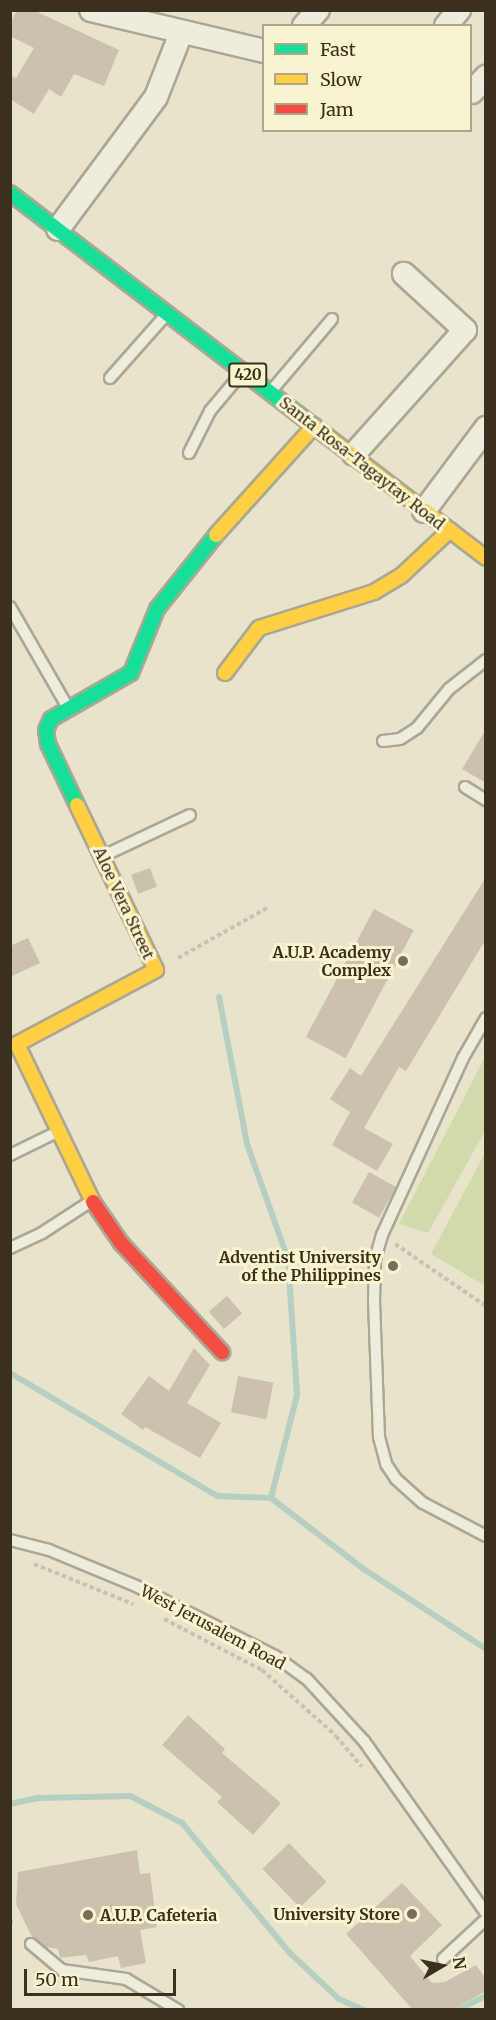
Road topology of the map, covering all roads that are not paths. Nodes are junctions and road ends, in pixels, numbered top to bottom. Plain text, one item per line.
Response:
1 (91, 10) edge
2 (318, 10) edge
3 (459, 10) edge
4 (129, 15) edge
5 (306, 24) edge
6 (448, 24) edge
7 (182, 33) junction
8 (262, 51) edge
9 (10, 193) edge
10 (58, 229) junction
11 (404, 274) dead end
12 (167, 313) junction
13 (332, 319) dead end
14 (243, 372) junction
15 (110, 378) dead end
16 (270, 392) junction
17 (314, 426) junction
18 (486, 428) edge
19 (189, 453) dead end
20 (354, 454) junction
21 (424, 511) junction
22 (450, 530) junction
23 (486, 558) edge
24 (10, 607) edge
25 (486, 660) edge
26 (225, 673) dead end
27 (69, 710) junction
28 (383, 741) dead end
29 (465, 787) dead end
30 (486, 800) edge
31 (190, 815) dead end
32 (102, 856) junction
33 (486, 1018) edge
34 (60, 1131) junction
35 (10, 1155) edge
36 (92, 1200) junction
37 (10, 1248) edge
38 (222, 1352) dead end
39 (486, 1536) edge
40 (10, 1540) edge
41 (486, 1913) edge
42 (486, 1919) edge
43 (31, 1944) dead end
44 (443, 1959) dead end
45 (178, 2010) edge

1 - 4 street
2 - 5 street
3 - 6 street
4 - 7 street
7 - 8 street
7 - 10 street
9 - 10 street, Santa Rosa-Tagaytay Road / 420
10 - 12 street, Santa Rosa-Tagaytay Road / 420
11 - 20 street
12 - 14 street, Santa Rosa-Tagaytay Road / 420
12 - 15 lane
13 - 16 lane
14 - 16 street, Santa Rosa-Tagaytay Road / 420
14 - 19 lane
16 - 17 street, Santa Rosa-Tagaytay Road / 420
17 - 20 street, Santa Rosa-Tagaytay Road / 420
17 - 27 street, Aloe Vera Street
18 - 21 street
20 - 21 street, Santa Rosa-Tagaytay Road / 420
21 - 22 street, Santa Rosa-Tagaytay Road / 420
22 - 23 street, Santa Rosa-Tagaytay Road / 420
22 - 26 street
24 - 27 lane
25 - 28 lane
27 - 32 street, Aloe Vera Street
29 - 30 lane
31 - 32 lane
32 - 34 street, Aloe Vera Street
33 - 39 lane
34 - 35 lane
34 - 36 street, Aloe Vera Street
36 - 37 lane
36 - 38 street, Aloe Vera Street
40 - 41 lane, West Jerusalem Road
42 - 44 lane
43 - 45 lane

